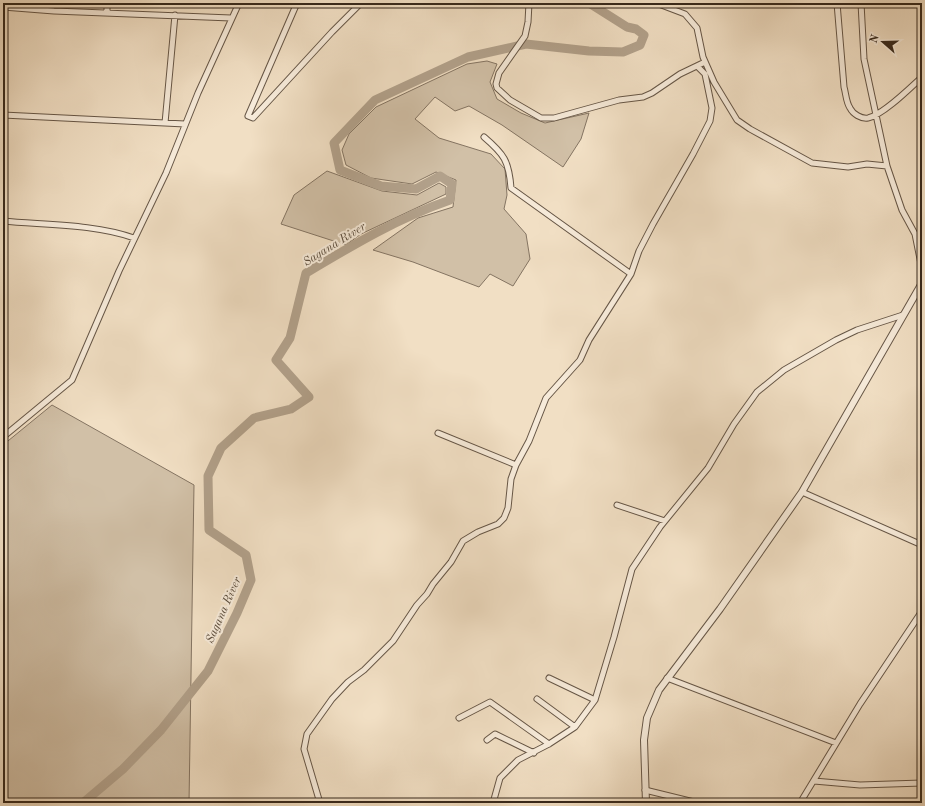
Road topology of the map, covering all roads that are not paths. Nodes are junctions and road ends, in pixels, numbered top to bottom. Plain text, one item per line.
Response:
1 (107, 3) edge
2 (239, 3) edge
3 (297, 3) edge
4 (360, 3) edge
5 (529, 3) edge
6 (656, 3) edge
7 (837, 3) edge
8 (862, 3) edge
9 (3, 7) edge
10 (107, 12) junction
11 (175, 16) junction
12 (231, 18) junction
13 (705, 62) junction
14 (697, 66) junction
15 (922, 77) edge
16 (875, 114) junction
17 (3, 115) edge
18 (165, 123) junction
19 (186, 124) junction
20 (484, 137) dead end
21 (886, 166) junction
22 (3, 221) edge
23 (134, 238) junction
24 (922, 269) edge
25 (632, 274) junction
26 (922, 283) edge
27 (903, 315) junction
28 (438, 433) dead end
29 (3, 437) edge
30 (516, 465) junction
31 (802, 492) junction
32 (617, 505) dead end
33 (664, 521) junction
34 (922, 545) edge
35 (922, 611) edge
36 (549, 678) dead end
37 (667, 678) junction
38 (537, 699) dead end
39 (595, 700) junction
40 (459, 718) dead end
41 (575, 727) junction
42 (487, 740) dead end
43 (836, 743) junction
44 (549, 744) junction
45 (534, 752) junction
46 (814, 781) junction
47 (922, 784) edge
48 (645, 790) junction
49 (320, 803) edge
50 (493, 803) edge
51 (646, 803) edge
52 (698, 803) edge
53 (800, 803) edge

1 - 10 street
2 - 12 street
3 - 4 street
5 - 14 street
6 - 13 street
7 - 16 street
8 - 16 street
9 - 10 street
10 - 11 street
11 - 12 street
11 - 18 street
12 - 19 street
13 - 14 street
13 - 21 street
14 - 25 street
15 - 16 street
16 - 21 street
17 - 18 street
18 - 19 street
19 - 23 street
20 - 25 street
21 - 24 street
22 - 23 street
23 - 29 street
25 - 30 street
26 - 27 street
27 - 31 street
27 - 33 street
28 - 30 street
30 - 49 street
31 - 34 street
31 - 37 street
32 - 33 street
33 - 39 street
35 - 43 street
36 - 39 street
37 - 43 street
37 - 48 street
38 - 41 street
39 - 41 street
40 - 44 street
41 - 44 street
42 - 45 street
43 - 46 street
44 - 45 street
45 - 50 street
46 - 47 street
46 - 53 street
48 - 51 street
48 - 52 street

